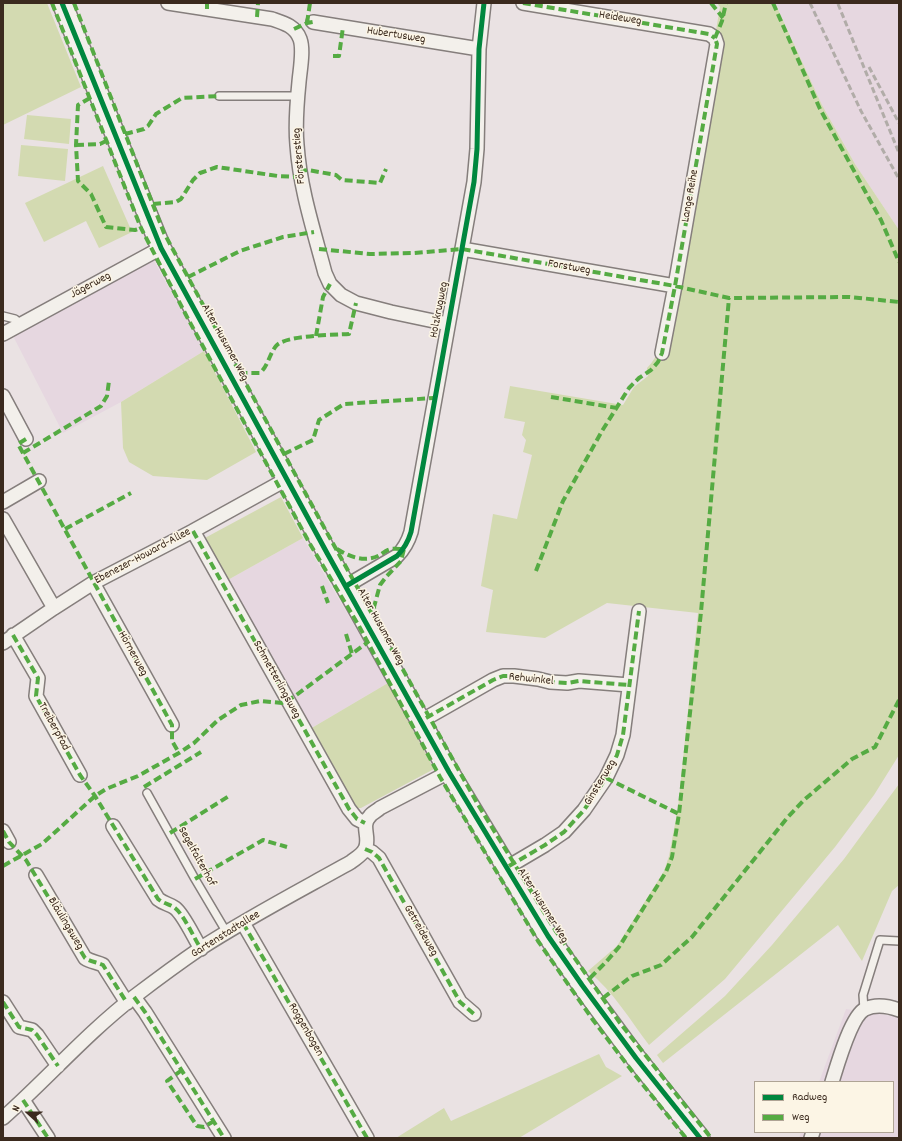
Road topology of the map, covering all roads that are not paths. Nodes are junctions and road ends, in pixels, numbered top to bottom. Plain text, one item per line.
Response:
1 (168, 3) edge
2 (484, 3) edge
3 (523, 3) edge
4 (68, 5) edge
5 (313, 22) dead end
6 (715, 38) joint
7 (479, 49) junction
8 (219, 96) dead end
9 (298, 96) junction
10 (161, 248) junction
11 (462, 249) junction
12 (675, 286) junction
13 (3, 316) edge
14 (21, 324) junction
15 (448, 324) junction
16 (3, 334) edge
17 (662, 353) dead end
18 (3, 396) edge
19 (26, 439) dead end
20 (287, 479) junction
21 (39, 482) dead end
22 (3, 502) edge
23 (3, 520) edge
24 (193, 531) junction
25 (93, 583) junction
26 (346, 586) junction
27 (54, 608) junction
28 (639, 611) dead end
29 (8, 639) edge
30 (629, 685) junction
31 (421, 721) junction
32 (172, 725) dead end
33 (449, 772) junction
34 (80, 775) dead end
35 (147, 793) dead end
36 (365, 823) junction
37 (113, 826) dead end
38 (365, 848) junction
39 (506, 868) junction
40 (36, 875) dead end
41 (243, 923) junction
42 (227, 932) junction
43 (899, 941) edge
44 (201, 949) junction
45 (130, 1000) junction
46 (3, 1002) edge
47 (864, 1009) junction
48 (899, 1010) edge
49 (474, 1014) dead end
50 (58, 1066) junction
51 (832, 1081) edge
52 (23, 1100) junction
53 (3, 1118) edge
54 (48, 1138) edge
55 (224, 1138) edge
56 (368, 1138) edge
57 (700, 1138) edge

1 - 9 street, Försterstieg
2 - 7 street, Holzkrugweg
3 - 6 street, Heideweg
4 - 10 street, Alter Husumer Weg
5 - 7 street, Hubertusweg
6 - 12 street, Lange Reihe
7 - 11 street, Holzkrugweg
8 - 9 lane
9 - 15 street, Försterstieg
10 - 14 street, Jägerweg
10 - 20 street, Alter Husumer Weg
11 - 12 street, Forstweg
11 - 15 street, Holzkrugweg
12 - 17 street, Lange Reihe
13 - 14 lane
14 - 16 street, Jägerweg
15 - 26 street, Holzkrugweg
18 - 19 street
20 - 24 street, Ebenezer-Howard-Allee
20 - 26 street, Alter Husumer Weg
21 - 22 street
23 - 27 street
24 - 25 street, Ebenezer-Howard-Allee
24 - 36 street, Schmetterlingsweg
25 - 27 street, Ebenezer-Howard-Allee
25 - 32 street, Hörnerweg
26 - 31 street, Alter Husumer Weg
27 - 29 street, Ebenezer-Howard-Allee
28 - 30 street, Ginsterweg
29 - 34 street, Treiberpfad
30 - 31 street, Rehwinkel
30 - 39 street, Ginsterweg
31 - 33 street, Alter Husumer Weg
33 - 36 street
33 - 39 street, Alter Husumer Weg
35 - 42 lane, Segelfalterhof
36 - 38 street
37 - 44 street
38 - 41 street, Gartenstadtallee
38 - 49 street, Getreideweg
39 - 57 street, Alter Husumer Weg
40 - 45 street, Bläulingsweg
41 - 42 street, Gartenstadtallee
41 - 56 street, Roggenbogen
42 - 44 street, Gartenstadtallee
43 - 47 lane
44 - 45 street, Gartenstadtallee
45 - 50 street, Gartenstadtallee
45 - 55 street
46 - 50 street
47 - 48 street
47 - 51 street
50 - 52 street, Gartenstadtallee
52 - 53 street, Gartenstadtallee
52 - 54 street

